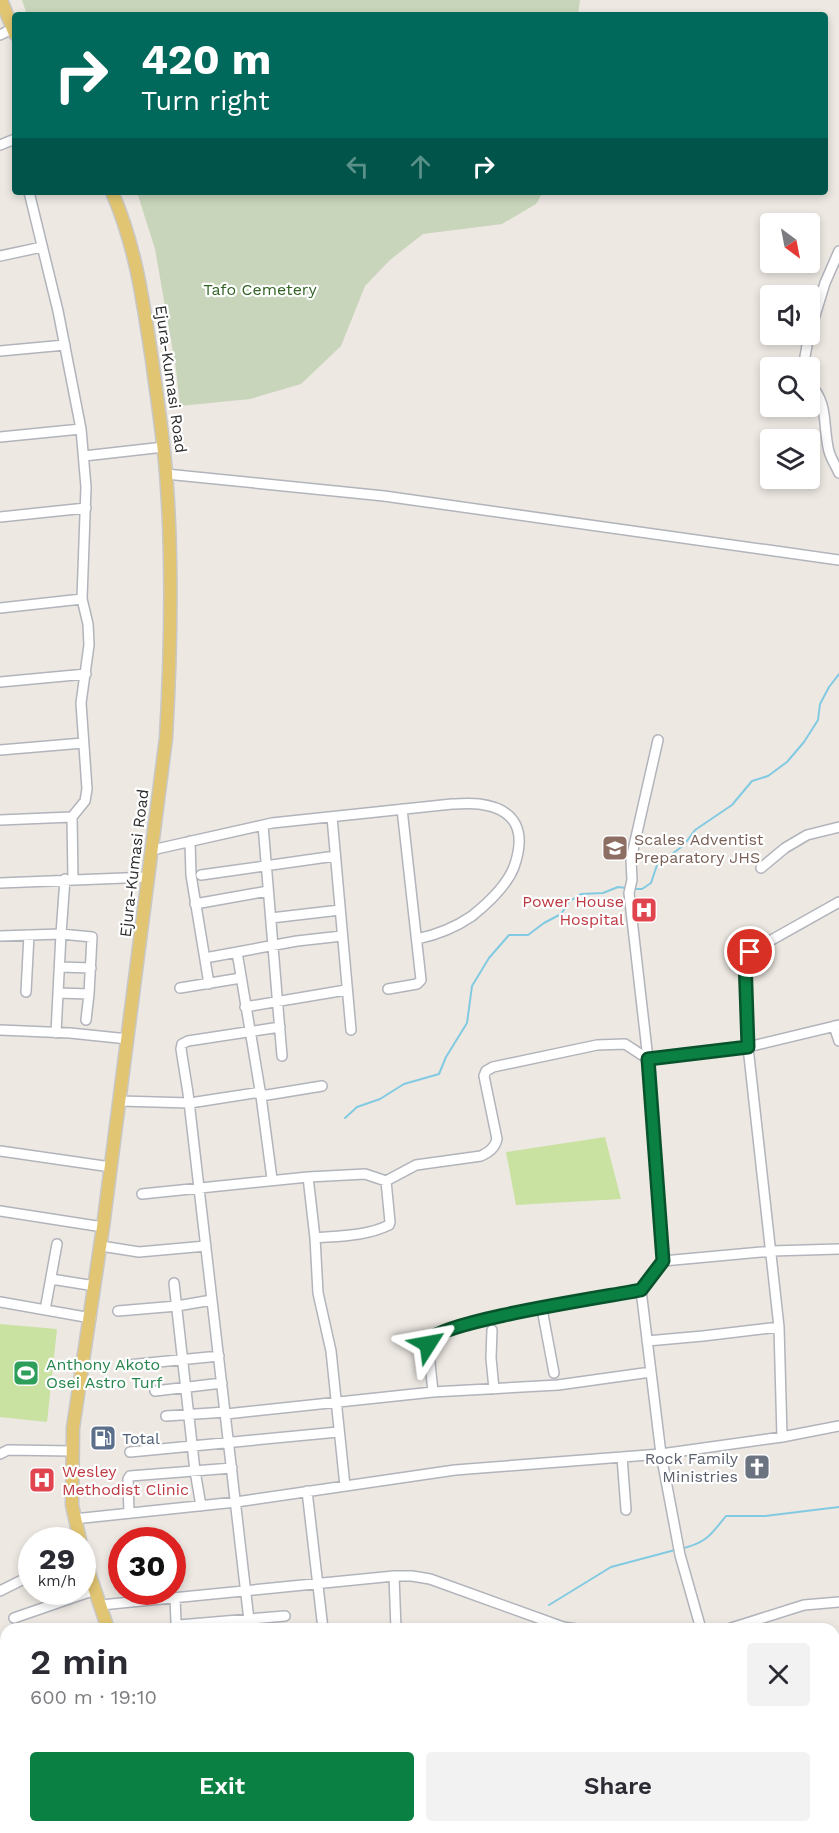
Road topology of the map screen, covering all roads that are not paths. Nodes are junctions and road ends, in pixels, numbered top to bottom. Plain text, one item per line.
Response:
1 (1, 0) edge
2 (12, 27) edge
3 (30, 195) edge
4 (113, 195) edge
5 (42, 247) junction
6 (839, 251) edge
7 (0, 256) edge
8 (820, 300) edge
9 (65, 345) junction
10 (0, 351) edge
11 (820, 396) edge
12 (81, 429) junction
13 (0, 437) edge
14 (164, 447) junction
15 (84, 456) junction
16 (839, 473) edge
17 (166, 474) junction
18 (86, 508) junction
19 (0, 517) edge
20 (839, 560) edge
21 (82, 599) junction
22 (0, 608) edge
23 (86, 674) junction
24 (0, 682) edge
25 (658, 740) dead end
26 (83, 742) junction
27 (0, 750) edge
28 (402, 809) junction
29 (72, 817) junction
30 (332, 817) junction
31 (0, 820) edge
32 (263, 825) junction
33 (839, 827) edge
34 (190, 841) junction
35 (152, 850) junction
36 (335, 856) junction
37 (266, 867) junction
38 (760, 867) dead end
39 (201, 875) dead end
40 (149, 877) junction
41 (69, 879) junction
42 (0, 883) edge
43 (268, 891) junction
44 (839, 902) edge
45 (195, 904) junction
46 (340, 910) junction
47 (271, 918) junction
48 (61, 934) junction
49 (29, 935) junction
50 (0, 936) edge
51 (342, 936) junction
52 (417, 939) junction
53 (273, 947) junction
54 (237, 952) junction
55 (205, 958) junction
56 (60, 967) junction
57 (91, 968) junction
58 (241, 978) junction
59 (209, 984) junction
60 (180, 988) dead end
61 (388, 989) dead end
62 (346, 990) junction
63 (26, 992) dead end
64 (58, 993) junction
65 (89, 994) junction
66 (278, 1002) junction
67 (245, 1007) junction
68 (86, 1020) dead end
69 (836, 1026) edge
70 (280, 1027) junction
71 (0, 1030) edge
72 (351, 1030) dead end
73 (250, 1032) junction
74 (56, 1033) junction
75 (128, 1039) junction
76 (839, 1041) edge
77 (748, 1047) junction
78 (282, 1056) dead end
79 (648, 1059) junction
80 (322, 1086) dead end
81 (261, 1094) junction
82 (120, 1101) junction
83 (190, 1103) junction
84 (0, 1151) edge
85 (111, 1167) junction
86 (308, 1177) junction
87 (272, 1179) junction
88 (386, 1181) junction
89 (199, 1187) junction
90 (142, 1194) dead end
91 (0, 1210) edge
92 (103, 1227) junction
93 (315, 1239) junction
94 (57, 1244) dead end
95 (100, 1246) junction
96 (206, 1246) junction
97 (839, 1249) edge
98 (772, 1251) junction
99 (663, 1261) junction
100 (51, 1280) junction
101 (174, 1283) dead end
102 (95, 1286) junction
103 (641, 1290) junction
104 (212, 1300) junction
105 (0, 1302) edge
106 (177, 1306) junction
107 (542, 1309) junction
108 (45, 1310) junction
109 (118, 1311) dead end
110 (91, 1318) junction
111 (779, 1327) junction
112 (492, 1330) dead end
113 (647, 1341) junction
114 (219, 1356) junction
115 (182, 1359) junction
116 (128, 1365) dead end
117 (651, 1372) junction
118 (554, 1373) dead end
119 (222, 1383) junction
120 (185, 1386) junction
121 (494, 1389) junction
122 (155, 1391) dead end
123 (433, 1392) junction
124 (335, 1402) junction
125 (226, 1413) junction
126 (189, 1415) junction
127 (166, 1416) dead end
128 (839, 1426) edge
129 (338, 1432) junction
130 (783, 1437) junction
131 (229, 1442) junction
132 (192, 1445) junction
133 (72, 1451) junction
134 (130, 1452) dead end
135 (0, 1454) edge
136 (661, 1454) junction
137 (622, 1457) junction
138 (232, 1468) junction
139 (195, 1471) junction
140 (345, 1486) junction
141 (307, 1491) junction
142 (236, 1502) junction
143 (201, 1506) junction
144 (626, 1510) dead end
145 (129, 1513) junction
146 (74, 1519) junction
147 (76, 1527) edge
148 (394, 1576) junction
149 (18, 1582) edge
150 (318, 1583) junction
151 (0, 1591) edge
152 (246, 1591) junction
153 (96, 1592) edge
154 (186, 1597) edge
155 (839, 1602) edge
156 (108, 1604) edge
157 (52, 1605) edge
158 (101, 1605) junction
159 (175, 1605) edge
160 (285, 1616) dead end
161 (14, 1618) dead end
162 (106, 1623) edge
163 (177, 1623) edge
164 (250, 1623) edge
165 (254, 1623) edge
166 (322, 1623) edge
167 (396, 1623) edge
168 (552, 1623) edge
169 (699, 1623) edge
170 (751, 1623) edge

1 - 2 main road
3 - 5 street
4 - 14 main road, Ejura-Kumasi Road
5 - 7 street
5 - 9 street
6 - 8 street
9 - 10 street
9 - 12 street
11 - 16 street
12 - 13 street
12 - 15 street
14 - 15 street
14 - 17 main road, Ejura-Kumasi Road
15 - 18 street
17 - 20 street
17 - 35 main road, Ejura-Kumasi Road
18 - 19 street
18 - 21 street
21 - 22 street
21 - 23 street
23 - 24 street
23 - 26 street
25 - 79 street
26 - 27 street
26 - 29 street
28 - 30 street
28 - 52 street
28 - 52 street
29 - 31 street
29 - 41 street
30 - 32 street
30 - 36 street
32 - 34 street
32 - 37 street
33 - 38 street
34 - 35 street
34 - 45 street
35 - 40 main road, Ejura-Kumasi Road
36 - 37 street
36 - 46 street
37 - 39 street
37 - 43 street
40 - 41 street
40 - 75 main road, Ejura-Kumasi Road
41 - 42 street
41 - 48 street
43 - 45 street
43 - 47 street
44 - 77 street
45 - 55 street
46 - 47 street
46 - 51 street
47 - 53 street
48 - 49 street
48 - 56 street
48 - 57 street
49 - 50 street
49 - 63 street
51 - 53 street
51 - 62 street
52 - 61 street
53 - 54 street
53 - 66 street
54 - 55 street
54 - 58 street
55 - 59 street
56 - 57 street
56 - 64 street
57 - 65 street
58 - 59 street
58 - 67 street
59 - 60 street
62 - 66 street
62 - 72 street
64 - 65 street
64 - 74 street
65 - 68 street
66 - 67 street
66 - 70 street
67 - 73 street
69 - 76 street
69 - 77 street
70 - 73 street
70 - 78 street
71 - 74 street
73 - 81 street
73 - 83 street
74 - 75 street
75 - 82 main road, Ejura-Kumasi Road
77 - 79 street
77 - 98 street
79 - 88 street
79 - 99 street
80 - 81 street
81 - 83 street
81 - 87 street
82 - 83 street
82 - 85 main road, Ejura-Kumasi Road
83 - 89 street
84 - 85 street
85 - 92 main road, Ejura-Kumasi Road
86 - 87 street
86 - 88 street
86 - 93 street
87 - 89 street
88 - 93 street
89 - 90 street
89 - 96 street
91 - 92 street
92 - 95 main road, Ejura-Kumasi Road
93 - 124 street
94 - 100 street
95 - 96 street
95 - 102 main road, Ejura-Kumasi Road
96 - 104 street
97 - 98 street
98 - 99 street
98 - 111 street
99 - 103 street
100 - 102 street
100 - 108 street
101 - 106 street
102 - 110 main road, Ejura-Kumasi Road
103 - 107 street
103 - 113 street
104 - 106 street
104 - 114 street
105 - 108 street
106 - 109 street
106 - 115 street
107 - 118 street
107 - 123 street
108 - 110 street
110 - 133 main road, Ejura-Kumasi Road
111 - 113 street
111 - 130 street
112 - 121 street
113 - 117 street
114 - 115 street
114 - 119 street
115 - 116 street
115 - 120 street
117 - 121 street
117 - 136 street
119 - 120 street
119 - 125 street
120 - 122 street
120 - 126 street
121 - 123 street
123 - 124 street
124 - 125 street
124 - 129 street
125 - 126 street
125 - 131 street
126 - 127 street
126 - 132 street
128 - 130 street
129 - 131 street
129 - 140 street
130 - 136 street
131 - 132 street
131 - 138 street
132 - 134 street
132 - 139 street
133 - 135 street
133 - 146 main road, Ejura-Kumasi Road
136 - 137 street
136 - 169 street
137 - 140 street
137 - 144 street
138 - 139 street
138 - 142 street
139 - 143 street
139 - 145 street
140 - 141 street
141 - 142 street
141 - 150 street
142 - 143 street
142 - 152 street
143 - 145 street
145 - 146 street
146 - 147 main road, Ejura-Kumasi Road
148 - 150 street
148 - 167 street
148 - 168 street
149 - 151 street
150 - 152 street
150 - 166 street
152 - 154 street
152 - 164 street
153 - 158 main road
155 - 170 street
156 - 158 street
157 - 161 street
158 - 162 main road
159 - 163 street
160 - 165 street

